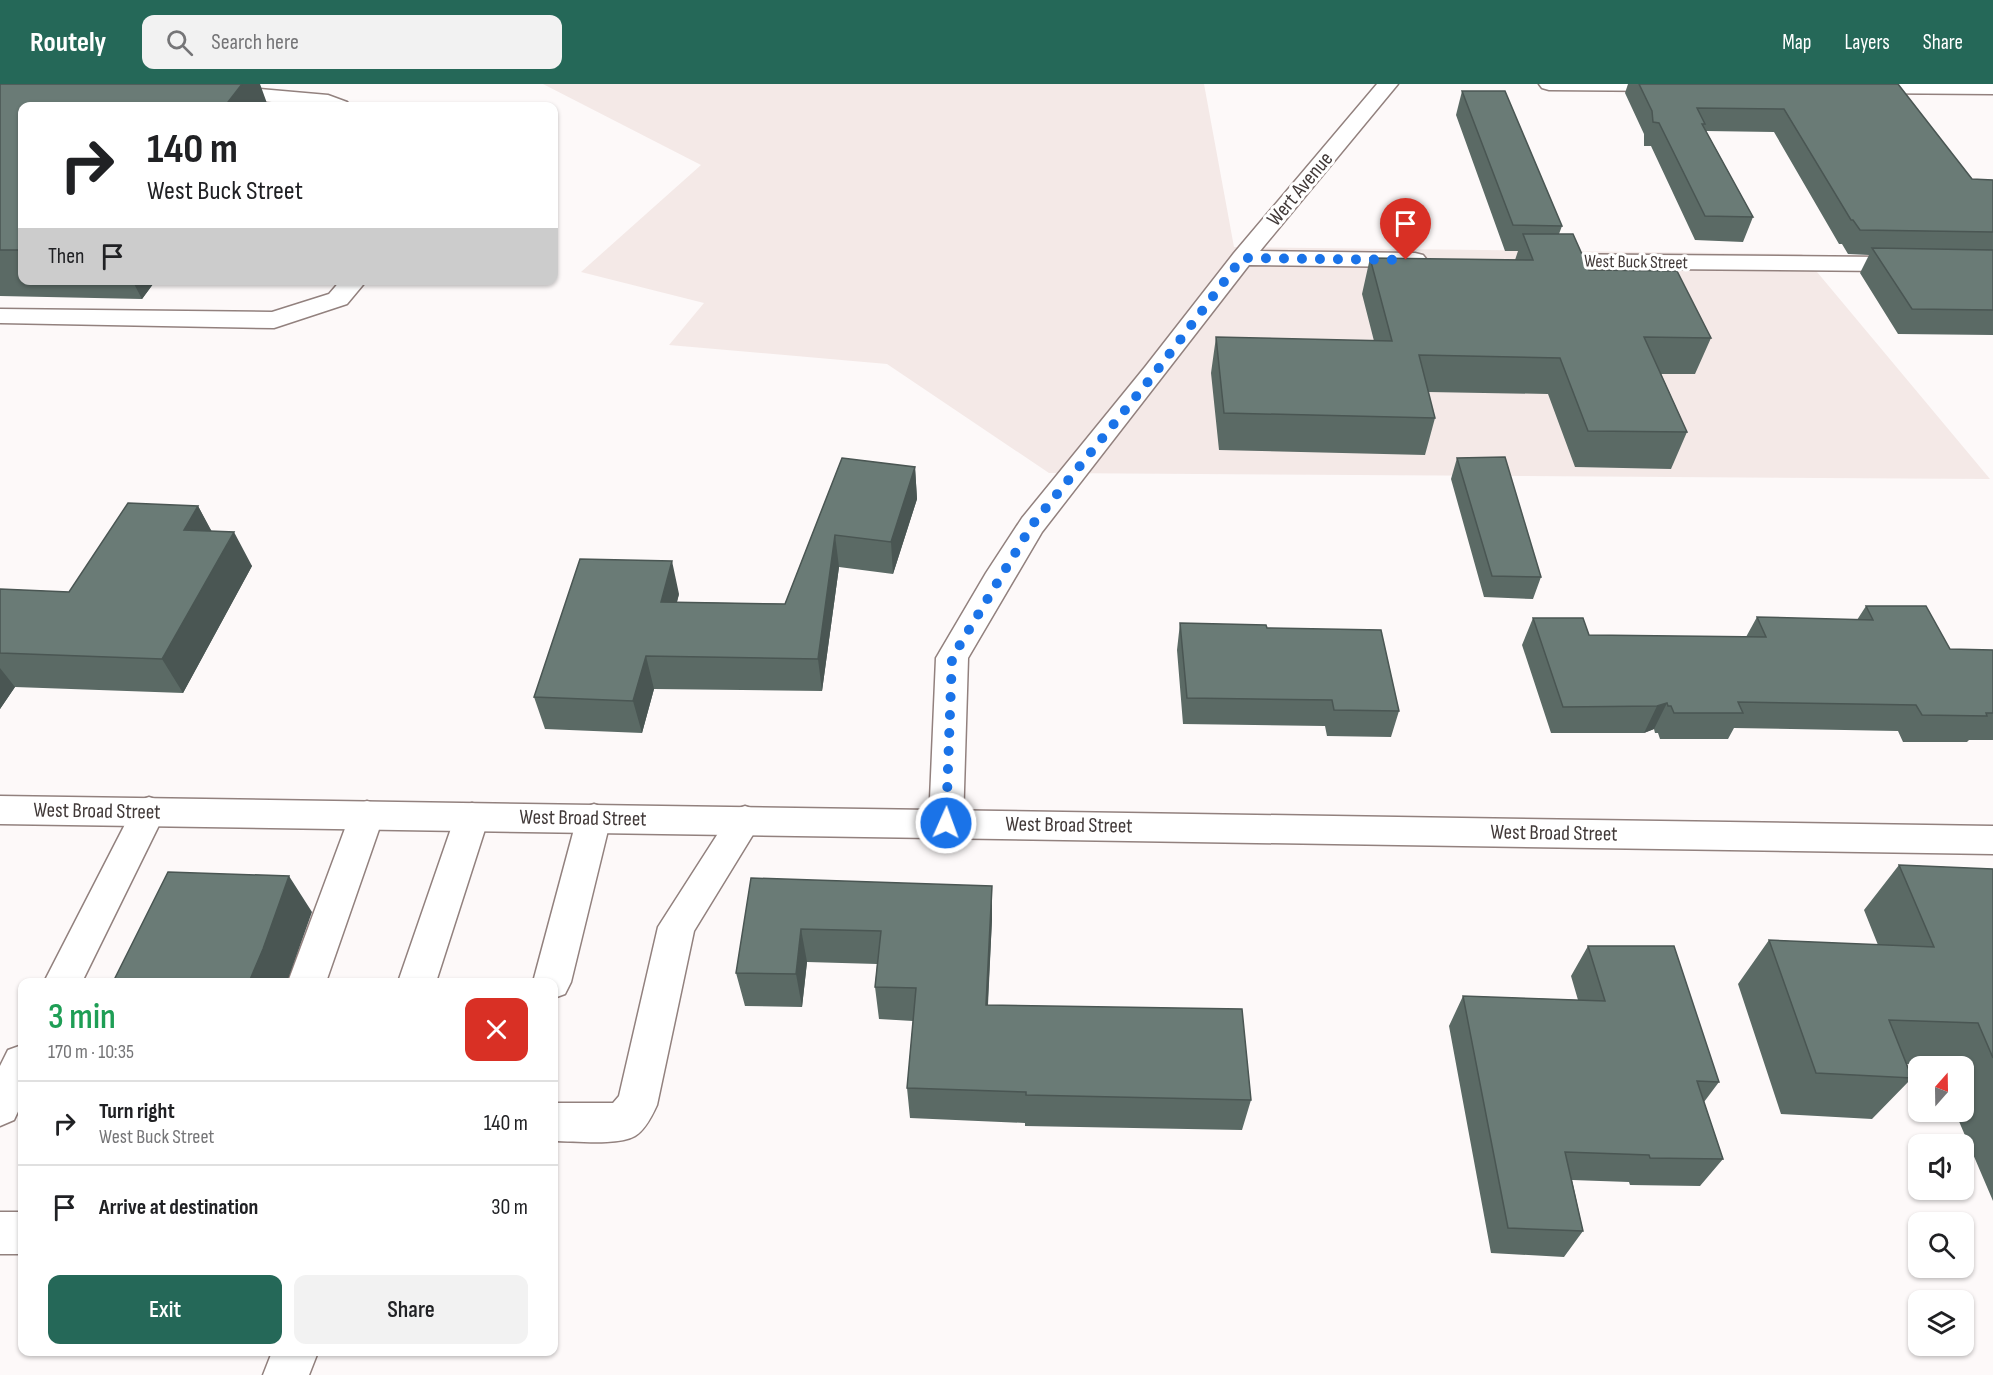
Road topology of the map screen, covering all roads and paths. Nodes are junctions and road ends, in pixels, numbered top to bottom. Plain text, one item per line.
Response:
1 (129, 84) edge
2 (1388, 84) edge
3 (1549, 84) edge
4 (1693, 85) edge
5 (1837, 86) edge
6 (1993, 88) edge
7 (330, 102) edge
8 (1242, 258) junction
9 (1433, 260) edge
10 (1516, 261) edge
11 (1993, 265) edge
12 (351, 285) edge
13 (0, 316) edge
14 (0, 810) edge
15 (149, 811) junction
16 (367, 815) junction
17 (472, 817) junction
18 (594, 818) junction
19 (745, 820) junction
20 (946, 823) junction
21 (1993, 840) edge
22 (65, 978) edge
23 (308, 978) edge
24 (418, 978) edge
25 (553, 978) edge
26 (18, 1071) edge
27 (0, 1107) edge
28 (558, 1122) edge
29 (0, 1233) edge
30 (18, 1233) edge
31 (293, 1356) edge
32 (286, 1375) edge

1 - 7 street
2 - 8 street, Wert Avenue
3 - 4 street
5 - 6 street
8 - 9 street
8 - 20 street, Wert Avenue
10 - 11 street, West Buck Street
12 - 13 street
14 - 15 street, West Broad Street
15 - 16 street, West Broad Street
15 - 22 street
16 - 17 street, West Broad Street
16 - 23 street
17 - 18 street, West Broad Street
17 - 24 street
18 - 19 street, West Broad Street
18 - 25 street
19 - 20 street, West Broad Street
19 - 28 street
20 - 21 street, West Broad Street
26 - 27 street
29 - 30 street
31 - 32 street

